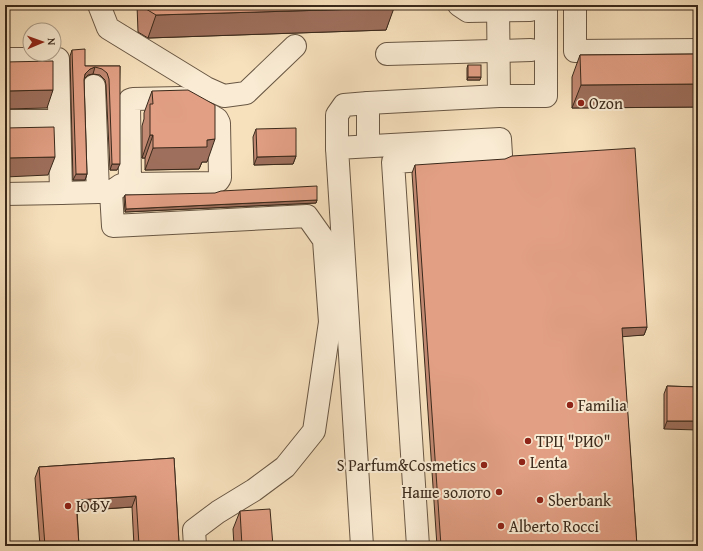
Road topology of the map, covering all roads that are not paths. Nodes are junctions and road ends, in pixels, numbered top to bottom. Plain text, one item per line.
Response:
1 (99, 5) edge
2 (459, 5) edge
3 (575, 5) edge
4 (498, 8) edge
5 (538, 8) edge
6 (295, 46) dead end
7 (531, 50) dead end
8 (698, 50) edge
9 (498, 51) junction
10 (387, 54) dead end
11 (5, 59) edge
12 (94, 86) dead end
13 (499, 96) junction
14 (368, 103) junction
15 (5, 121) edge
16 (59, 121) junction
17 (368, 146) junction
18 (337, 148) junction
19 (113, 190) junction
20 (60, 193) junction
21 (5, 194) edge
22 (195, 546) edge
23 (362, 546) edge
24 (418, 546) edge

1 - 6 lane
2 - 4 lane
3 - 8 lane
4 - 5 lane
4 - 9 lane
5 - 13 lane
7 - 9 lane
9 - 10 lane
9 - 13 lane
11 - 16 lane
12 - 19 lane
13 - 14 lane
14 - 17 lane
14 - 18 lane
15 - 16 lane
16 - 20 lane
17 - 18 lane
17 - 24 lane
18 - 23 lane
19 - 19 lane
19 - 20 lane
19 - 22 lane
20 - 21 lane

